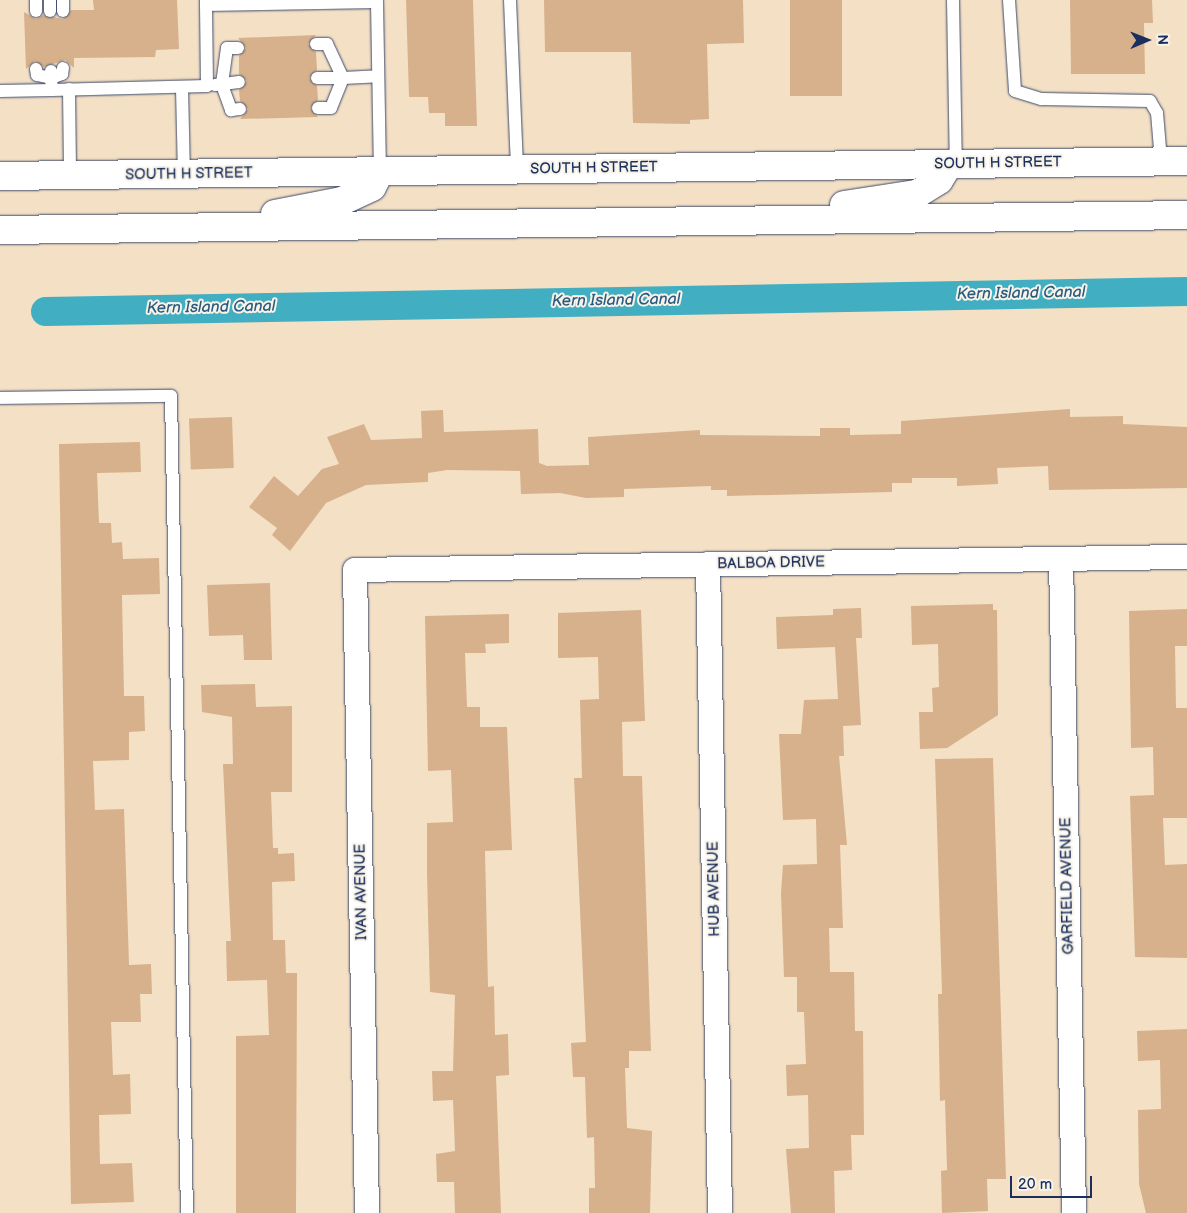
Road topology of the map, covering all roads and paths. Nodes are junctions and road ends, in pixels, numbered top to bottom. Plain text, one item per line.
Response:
1 (510, 0) edge
2 (953, 0) edge
3 (1009, 0) edge
4 (206, 2) edge
5 (316, 44) dead end
6 (238, 48) dead end
7 (36, 69) dead end
8 (54, 76) junction
9 (378, 76) junction
10 (317, 78) dead end
11 (342, 78) junction
12 (239, 82) dead end
13 (222, 85) junction
14 (207, 86) junction
15 (182, 88) junction
16 (69, 89) junction
17 (0, 91) edge
18 (318, 108) dead end
19 (240, 109) dead end
20 (1174, 161) edge
21 (952, 164) junction
22 (517, 169) junction
23 (380, 171) junction
24 (184, 174) junction
25 (70, 175) junction
26 (0, 176) edge
27 (1187, 215) edge
28 (746, 220) junction
29 (202, 227) junction
30 (0, 230) edge
31 (0, 398) edge
32 (1187, 556) edge
33 (1061, 559) junction
34 (708, 564) junction
35 (355, 570) joint
36 (187, 1213) edge
37 (367, 1213) edge
38 (720, 1213) edge
39 (1074, 1213) edge

1 - 22 lane
2 - 21 lane
3 - 20 lane
4 - 9 lane
4 - 14 lane
5 - 11 lane
6 - 13 lane
7 - 8 lane
8 - 16 lane
8 - 17 lane
9 - 11 lane
9 - 23 lane
10 - 11 lane
11 - 18 lane
12 - 13 lane
13 - 14 lane
13 - 19 lane
14 - 15 lane
15 - 16 lane
15 - 24 lane
16 - 25 lane
20 - 21 street, SOUTH H STREET
21 - 22 street, SOUTH H STREET
21 - 28 street
22 - 23 street, SOUTH H STREET
23 - 24 street, SOUTH H STREET
23 - 29 street
24 - 25 street, SOUTH H STREET
25 - 26 street, SOUTH H STREET
27 - 28 street
28 - 29 street
29 - 30 street
31 - 36 lane
32 - 33 street, BALBOA DRIVE
33 - 34 street, BALBOA DRIVE
33 - 39 street, GARFIELD AVENUE
34 - 35 street, BALBOA DRIVE
34 - 38 street, HUB AVENUE
35 - 37 street, IVAN AVENUE

